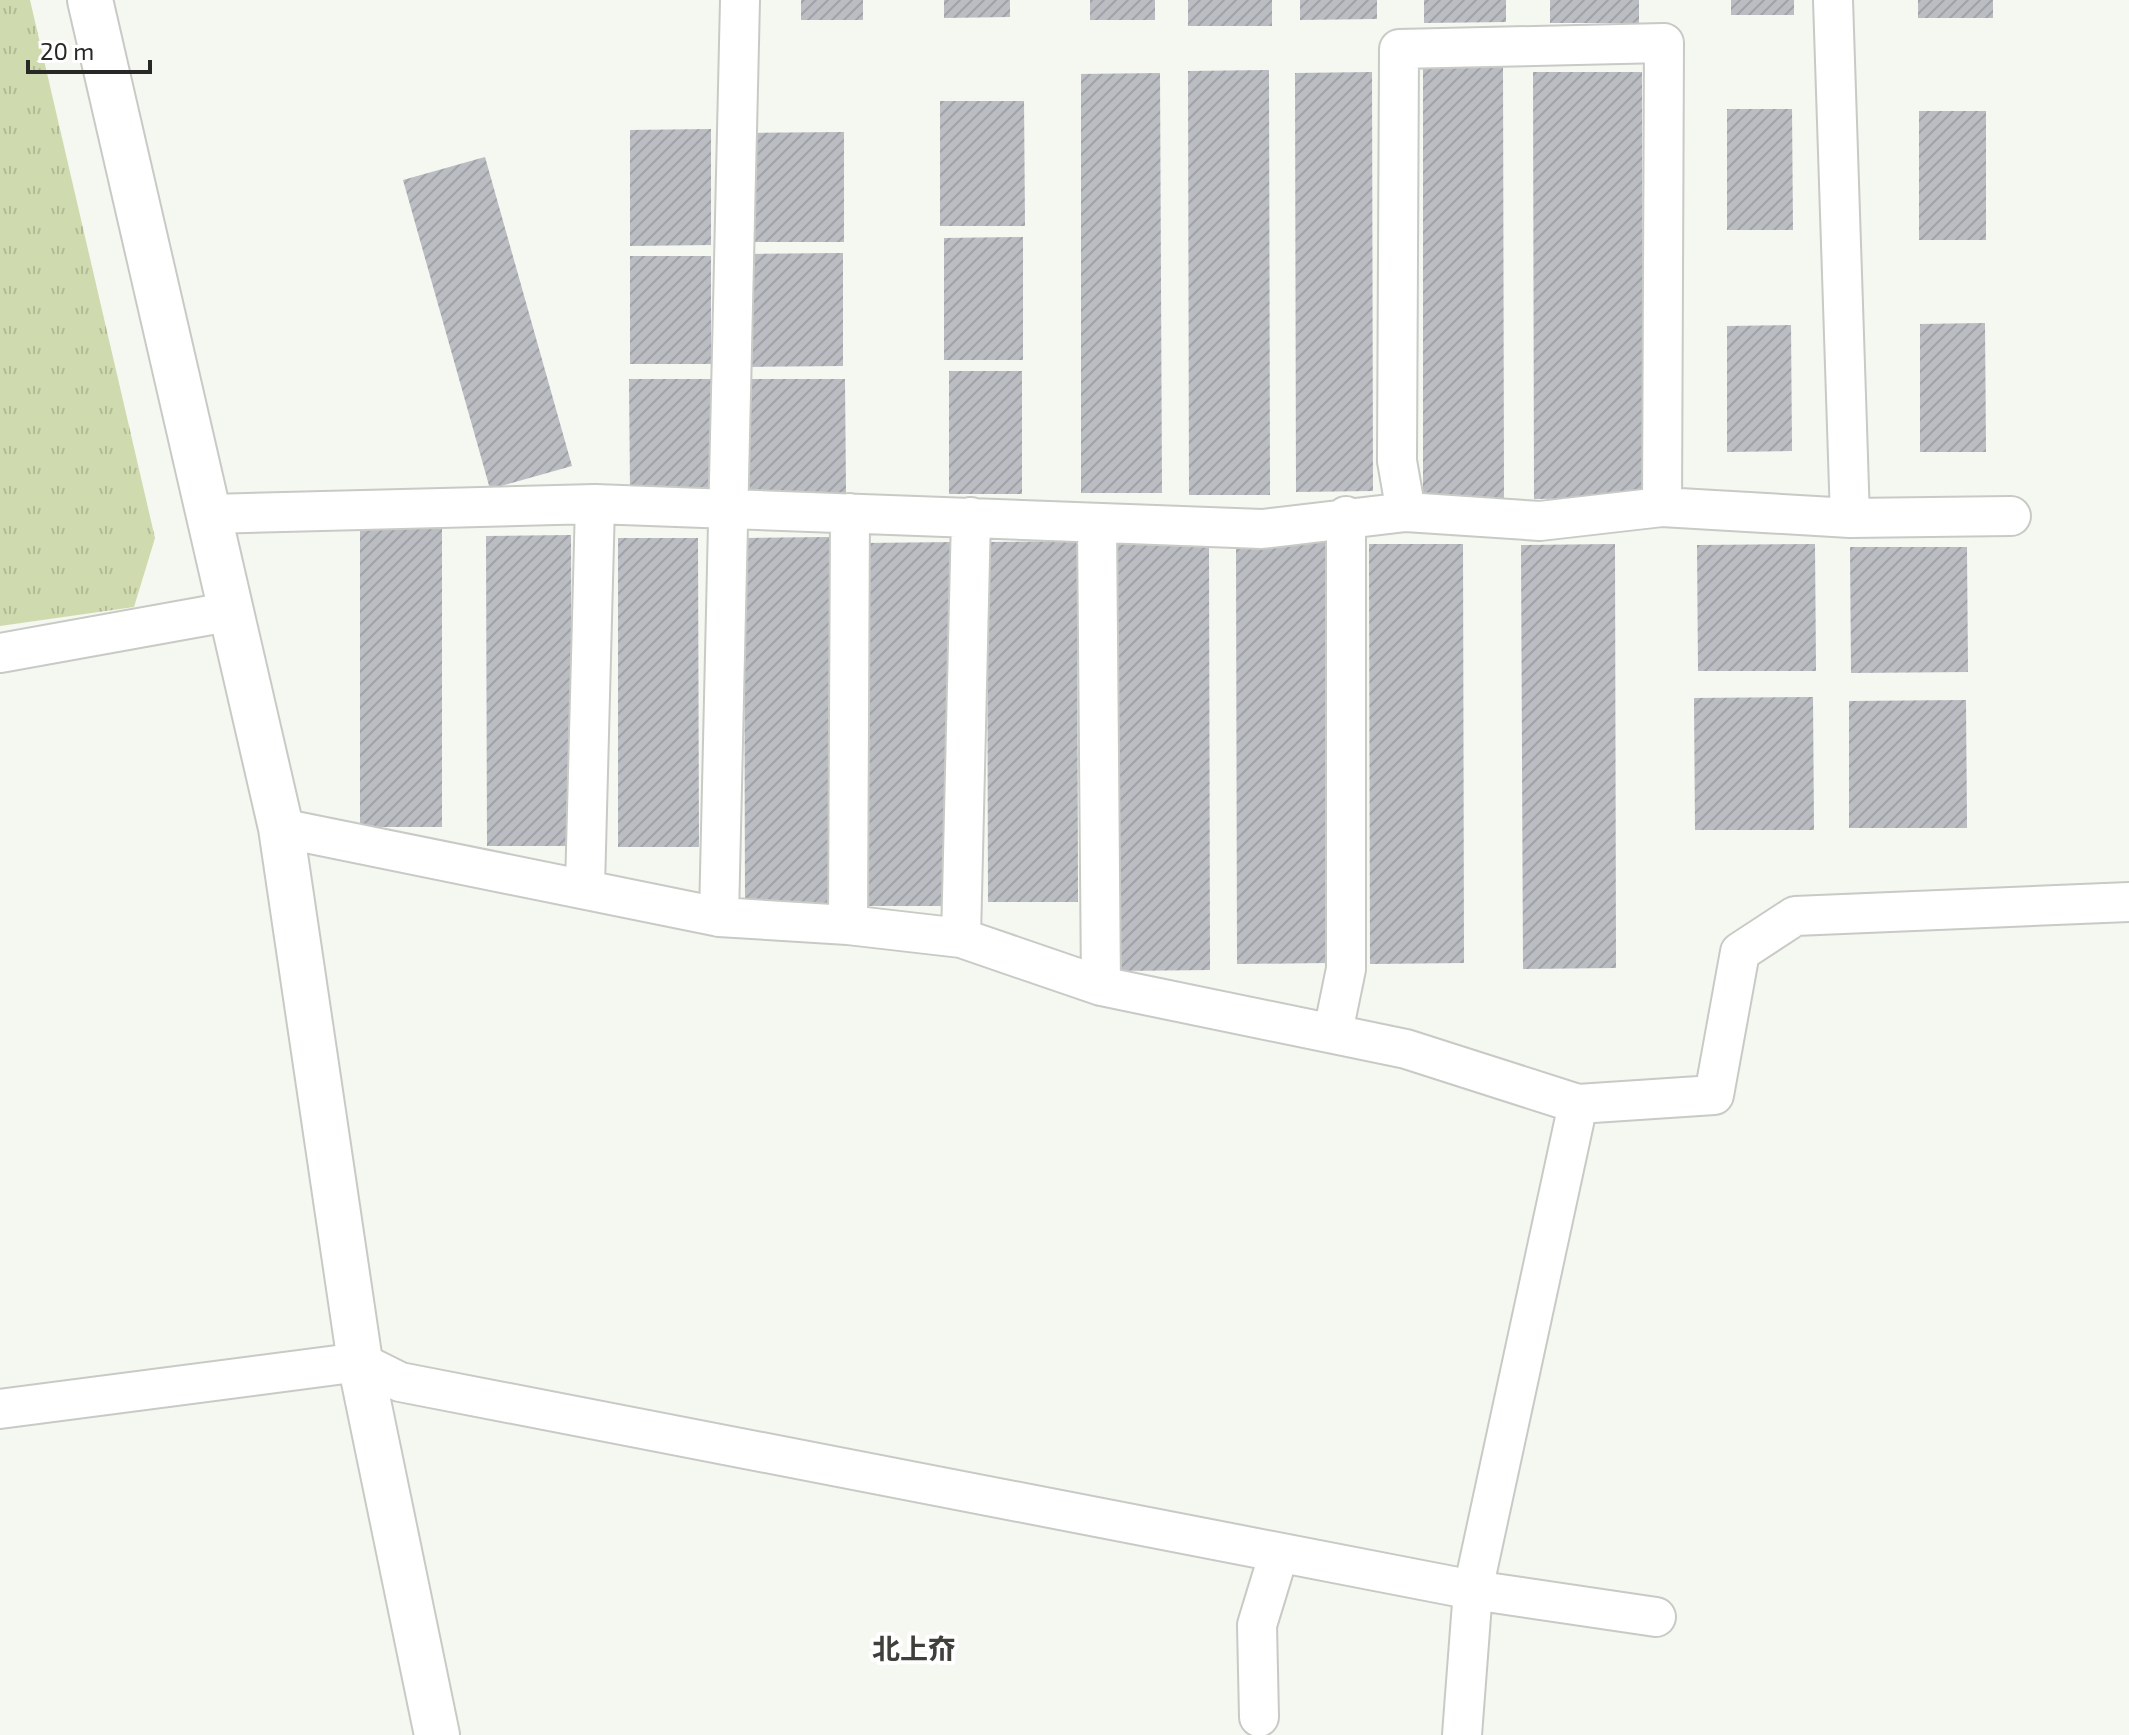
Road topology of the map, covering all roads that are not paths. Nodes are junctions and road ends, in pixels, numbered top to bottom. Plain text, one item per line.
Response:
1 (90, 0) edge
2 (740, 0) edge
3 (1833, 0) edge
4 (595, 504) junction
5 (728, 506) junction
6 (1662, 507) junction
7 (1406, 512) junction
8 (850, 513) junction
9 (210, 514) junction
10 (1346, 516) junction
11 (2011, 516) dead end
12 (971, 517) junction
13 (1850, 518) junction
14 (1097, 523) junction
15 (233, 611) junction
16 (0, 653) edge
17 (281, 828) junction
18 (585, 887) junction
19 (2129, 902) edge
20 (719, 917) junction
21 (848, 925) junction
22 (961, 938) junction
23 (1101, 986) junction
24 (1333, 1032) junction
25 (1578, 1104) junction
26 (360, 1362) junction
27 (0, 1409) edge
28 (1279, 1553) junction
29 (1473, 1590) junction
30 (1656, 1617) dead end
31 (1259, 1717) dead end
32 (437, 1735) edge
33 (1462, 1735) edge

1 - 9 street
2 - 5 street
3 - 13 street
4 - 5 street
4 - 9 street
4 - 18 street
5 - 8 street
5 - 20 street
6 - 7 street
6 - 7 street
6 - 13 street
7 - 10 street
8 - 12 street
8 - 21 street
9 - 15 street
10 - 14 street
10 - 24 street
11 - 13 street
12 - 14 street
12 - 22 street
14 - 23 street
15 - 16 street
15 - 17 street
17 - 18 street
17 - 26 street
18 - 20 street
19 - 25 street
20 - 21 street
21 - 22 street
22 - 23 street
23 - 24 street
24 - 25 street
25 - 29 street
26 - 27 street
26 - 28 street
26 - 32 street
28 - 29 street
28 - 31 street
29 - 30 street
29 - 33 street

